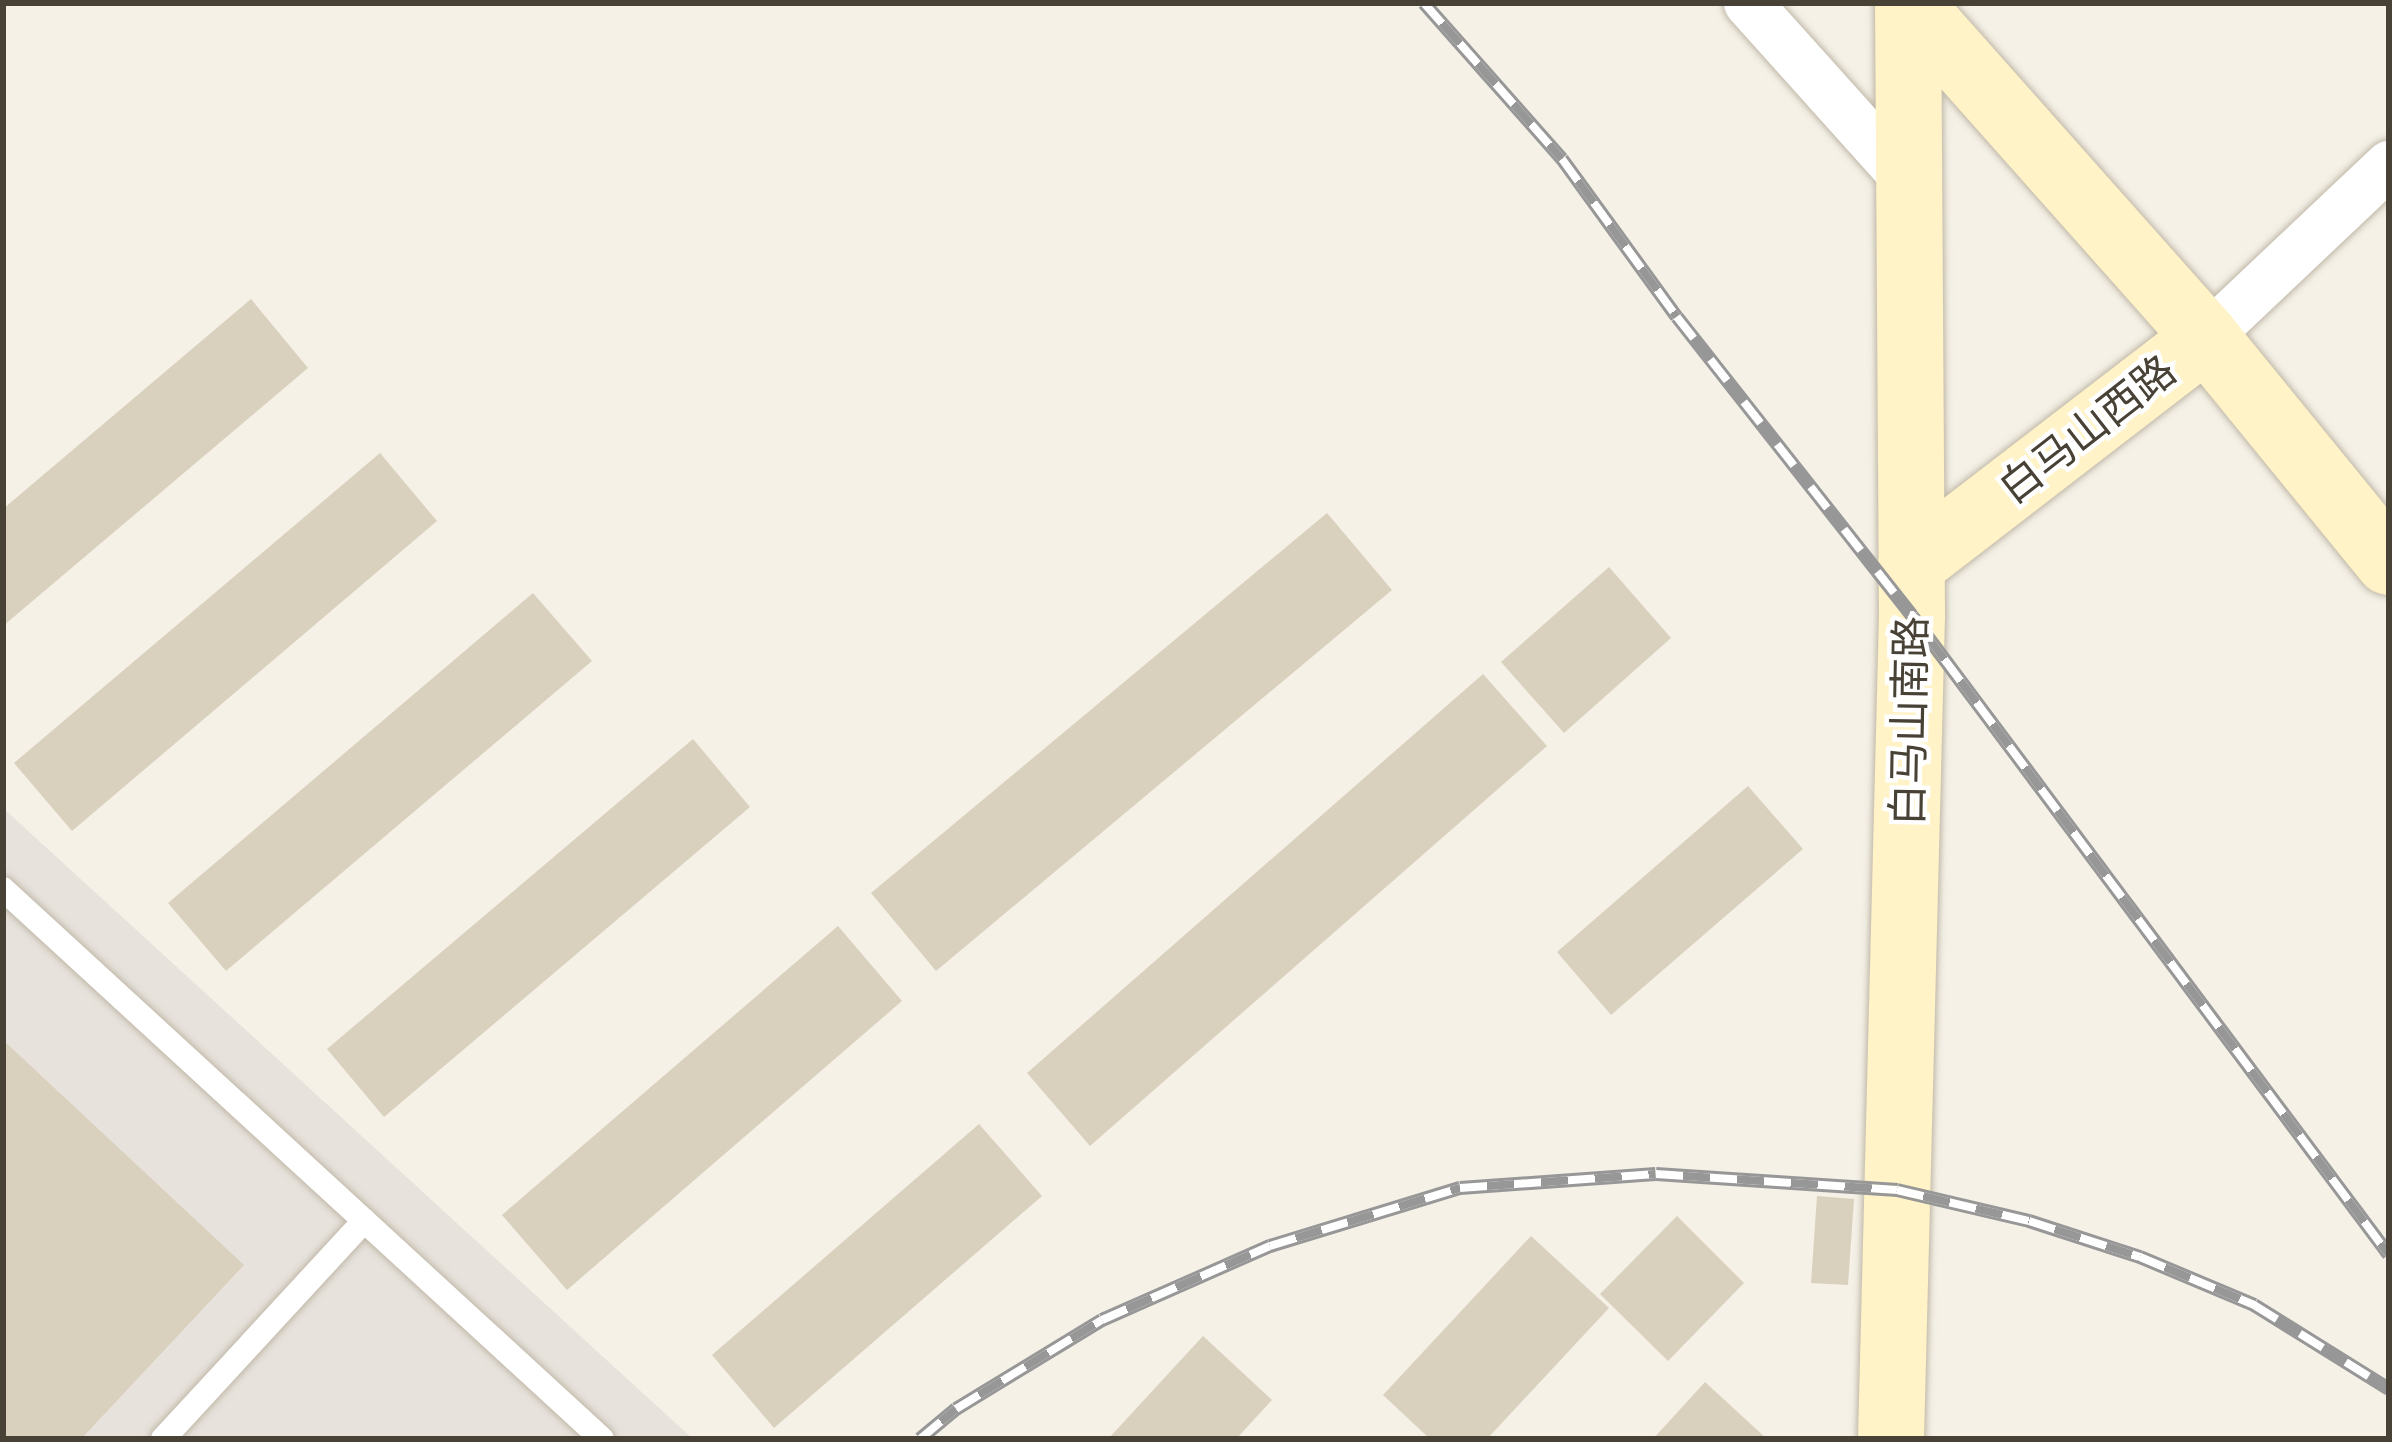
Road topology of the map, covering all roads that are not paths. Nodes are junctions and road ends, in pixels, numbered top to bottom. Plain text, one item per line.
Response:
1 (1748, 3) edge
2 (1908, 3) edge
3 (2389, 165) edge
4 (1906, 178) junction
5 (2206, 338) junction
6 (2389, 562) edge
7 (1911, 566) junction
8 (3, 889) edge
9 (364, 1221) junction
10 (163, 1439) edge
11 (602, 1439) edge
12 (1891, 1439) edge

1 - 4 street
2 - 4 main road, 白马山南路
2 - 5 main road
3 - 5 street
4 - 7 main road, 白马山南路
5 - 6 main road, 白马山西路
5 - 7 main road, 白马山西路
7 - 12 main road, 白马山南路
8 - 9 lane
9 - 10 lane
9 - 11 lane

